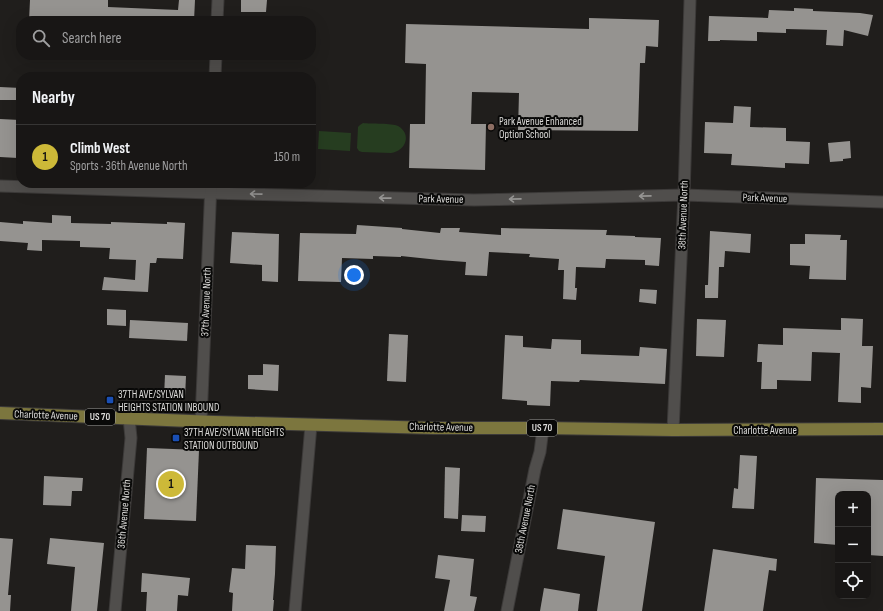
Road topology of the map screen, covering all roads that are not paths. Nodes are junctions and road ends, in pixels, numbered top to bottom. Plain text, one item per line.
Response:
1 (218, 0) edge
2 (690, 0) edge
3 (217, 16) edge
4 (216, 60) edge
5 (215, 72) edge
6 (0, 186) edge
7 (16, 186) edge
8 (211, 188) edge
9 (684, 195) junction
10 (883, 202) edge
11 (0, 413) edge
12 (129, 418) junction
13 (201, 421) junction
14 (311, 424) junction
15 (543, 428) junction
16 (883, 429) edge
17 (673, 430) junction
18 (115, 611) edge
19 (295, 611) edge
20 (506, 611) edge

1 - 3 street
2 - 9 street, 38th Avenue North
4 - 5 street
6 - 7 street, Park Avenue
9 -> 8 street, Park Avenue
8 - 13 street, 37th Avenue North
9 - 10 street, Park Avenue
9 - 17 street, 38th Avenue North
11 - 12 main road, Charlotte Avenue / US 70
12 - 13 main road, Charlotte Avenue / US 70
12 - 18 street, 36th Avenue North
13 - 14 main road, Charlotte Avenue / US 70
14 - 15 main road, Charlotte Avenue / US 70
14 - 19 street
15 - 17 main road, Charlotte Avenue / US 70
15 - 20 street, 38th Avenue North
16 - 17 main road, Charlotte Avenue / US 70

